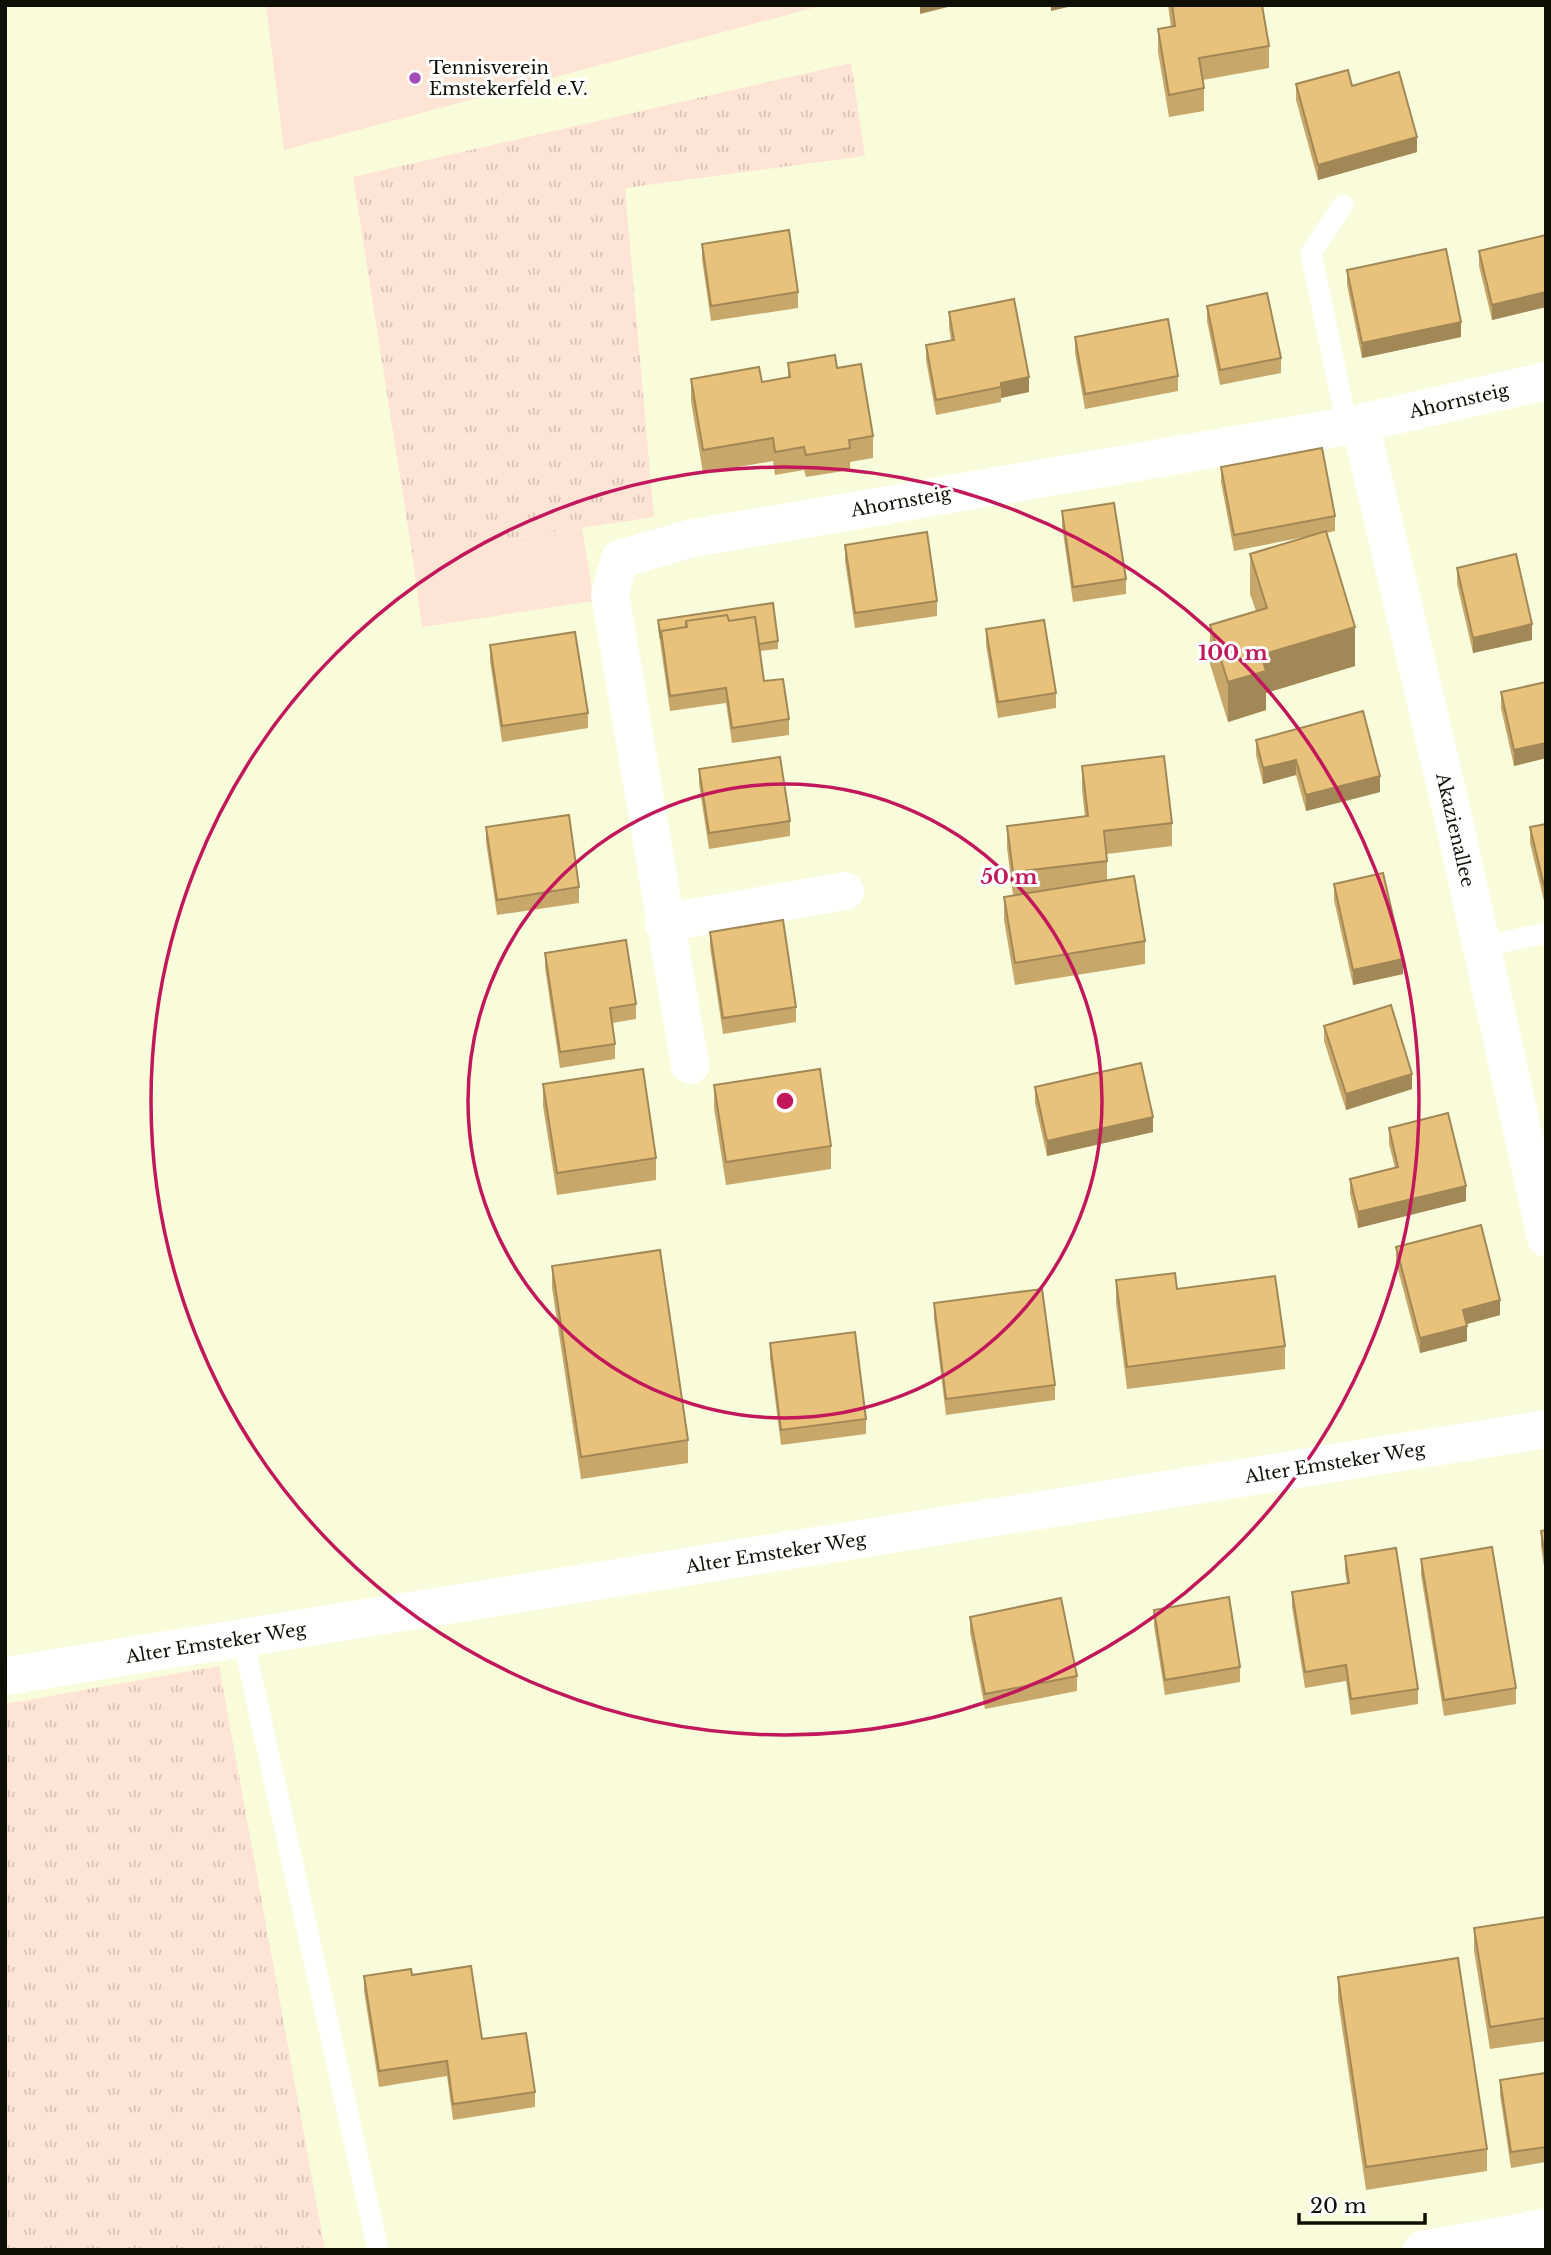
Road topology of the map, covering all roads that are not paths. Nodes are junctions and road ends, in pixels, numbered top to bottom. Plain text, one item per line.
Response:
1 (1343, 205) dead end
2 (1546, 382) edge
3 (1353, 424) junction
4 (845, 891) dead end
5 (664, 923) junction
6 (1546, 933) edge
7 (1481, 947) junction
8 (690, 1065) dead end
9 (1546, 1238) edge
10 (1546, 1429) edge
11 (243, 1639) junction
12 (5, 1676) edge
13 (1546, 2228) edge
14 (378, 2250) edge
15 (1422, 2250) edge

1 - 3 lane
2 - 3 street, Ahornsteig
3 - 5 street, Ahornsteig
3 - 7 street, Akazienallee
4 - 5 street
5 - 8 street, Ahornsteig
6 - 7 lane
7 - 9 street, Akazienallee
10 - 11 street, Alter Emsteker Weg
11 - 12 street, Alter Emsteker Weg
11 - 14 lane
13 - 15 street

